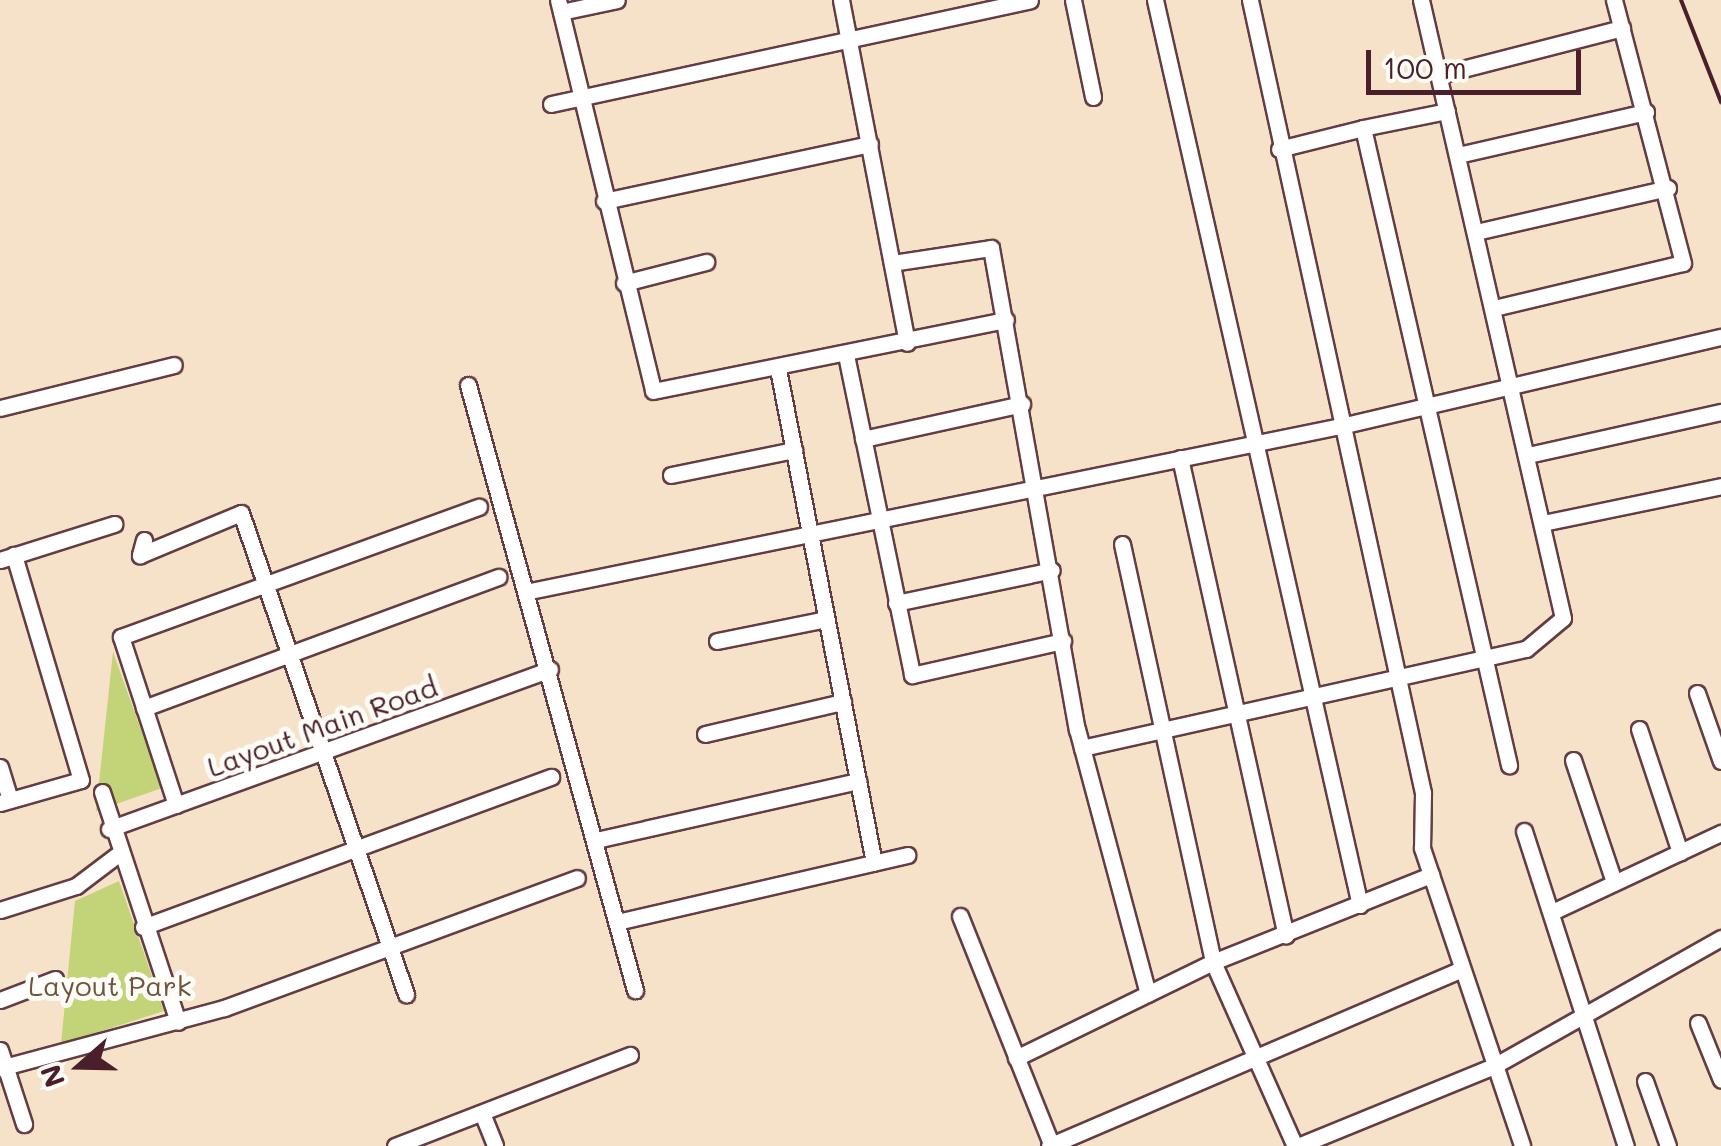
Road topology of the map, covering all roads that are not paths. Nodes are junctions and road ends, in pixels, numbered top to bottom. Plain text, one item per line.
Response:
1 (617, 0) edge
2 (842, 0) edge
3 (1030, 0) edge
4 (1073, 0) edge
5 (1156, 0) edge
6 (1250, 0) edge
7 (1421, 0) edge
8 (1614, 0) edge
9 (968, 5) edge
10 (560, 6) edge
11 (1622, 28) junction
12 (850, 38) junction
13 (1439, 75) junction
14 (579, 98) junction
15 (1093, 98) dead end
16 (551, 104) dead end
17 (1447, 110) junction
18 (1646, 112) junction
19 (1363, 128) junction
20 (870, 144) junction
21 (1279, 149) junction
22 (1458, 156) junction
23 (1668, 188) junction
24 (604, 201) junction
25 (1476, 232) junction
26 (706, 262) dead end
27 (892, 263) junction
28 (624, 283) junction
29 (1494, 308) junction
30 (1006, 320) junction
31 (1721, 337) edge
32 (907, 342) junction
33 (846, 355) junction
34 (174, 365) dead end
35 (778, 369) junction
36 (1511, 382) junction
37 (468, 385) dead end
38 (1022, 404) junction
39 (1429, 405) junction
40 (0, 408) edge
41 (1721, 412) edge
42 (1345, 425) junction
43 (863, 439) junction
44 (1254, 443) junction
45 (794, 450) junction
46 (1528, 455) junction
47 (1180, 458) junction
48 (672, 475) dead end
49 (1038, 484) junction
50 (1721, 486) edge
51 (479, 508) dead end
52 (879, 517) junction
53 (1544, 523) junction
54 (114, 524) dead end
55 (809, 532) junction
56 (144, 540) dead end
57 (1122, 544) dead end
58 (7, 557) edge
59 (1052, 570) junction
60 (499, 577) dead end
61 (264, 589) junction
62 (530, 590) junction
63 (896, 604) junction
64 (826, 619) junction
65 (717, 641) dead end
66 (1063, 641) junction
67 (287, 655) junction
68 (1485, 657) junction
69 (550, 669) junction
70 (1399, 677) junction
71 (1697, 694) dead end
72 (1311, 696) junction
73 (843, 702) junction
74 (144, 708) junction
75 (1235, 712) junction
76 (1162, 729) junction
77 (1639, 729) dead end
78 (705, 734) dead end
79 (1082, 748) junction
80 (320, 755) junction
81 (1574, 760) dead end
82 (1721, 761) edge
83 (1509, 765) dead end
84 (0, 767) edge
85 (551, 777) dead end
86 (858, 781) junction
87 (102, 792) dead end
88 (5, 802) edge
89 (176, 805) junction
90 (110, 829) junction
91 (1524, 831) dead end
92 (1721, 832) edge
93 (596, 840) junction
94 (355, 848) junction
95 (1680, 852) junction
96 (907, 855) dead end
97 (118, 856) junction
98 (874, 862) junction
99 (1431, 875) junction
100 (577, 878) dead end
101 (1614, 882) junction
102 (1360, 905) junction
103 (0, 910) edge
104 (1552, 912) junction
105 (960, 916) dead end
106 (618, 922) junction
107 (144, 927) junction
108 (1286, 936) junction
109 (1721, 938) edge
110 (388, 945) junction
111 (1213, 962) junction
112 (1461, 969) junction
113 (55, 980) dead end
114 (635, 990) dead end
115 (406, 994) dead end
116 (1148, 994) junction
117 (0, 1000) edge
118 (1585, 1009) junction
119 (178, 1022) junction
120 (1698, 1022) dead end
121 (0, 1050) edge
122 (630, 1055) dead end
123 (1016, 1058) junction
124 (1256, 1058) junction
125 (3, 1067) edge
126 (1492, 1067) junction
127 (1721, 1080) edge
128 (1645, 1081) dead end
129 (482, 1113) junction
130 (24, 1124) dead end
131 (1619, 1144) edge
132 (395, 1146) edge
133 (495, 1146) edge
134 (1051, 1146) edge
135 (1297, 1146) edge
136 (1522, 1146) edge
137 (1668, 1146) edge

1 - 10 street
2 - 12 street
3 - 9 street
4 - 15 street
5 - 44 street
6 - 21 street
7 - 13 street
8 - 11 street
9 - 12 street
10 - 14 street
11 - 13 street
11 - 18 street
12 - 14 street
12 - 20 street
13 - 17 street
14 - 16 street
14 - 24 street
17 - 19 street
17 - 22 street
18 - 22 street
18 - 23 street
19 - 21 street
19 - 39 street
20 - 24 street
20 - 27 street
21 - 42 street
22 - 25 street
23 - 25 street
23 - 29 street
24 - 28 street
25 - 29 street
26 - 28 street
27 - 30 street
27 - 32 street
28 - 35 street
29 - 36 street
30 - 32 street
30 - 38 street
31 - 36 street
32 - 33 street
33 - 35 street
33 - 43 street
34 - 40 street
35 - 45 street
36 - 39 street
36 - 46 street
37 - 62 street
38 - 43 street
38 - 49 street
39 - 42 street
39 - 68 street
41 - 46 street
42 - 44 street
42 - 70 street
43 - 52 street
44 - 47 street
44 - 72 street
45 - 48 street
45 - 55 street
46 - 53 street
47 - 49 street
47 - 75 street
49 - 52 street
49 - 59 street
50 - 53 street
51 - 61 street
52 - 55 street
52 - 63 street
53 - 68 street
54 - 58 street
55 - 62 street
55 - 64 street
56 - 61 street
57 - 76 street
58 - 88 street
59 - 63 street
59 - 66 street
60 - 67 street
61 - 67 street
61 - 74 street
62 - 69 street
63 - 66 street
64 - 65 street
64 - 73 street
66 - 79 street
67 - 74 street
67 - 80 street
68 - 70 street
68 - 83 street
69 - 80 street, Layout Main Road
69 - 93 street
70 - 72 street
70 - 99 street
71 - 82 street
72 - 75 street
72 - 102 street
73 - 78 street
73 - 86 street
74 - 89 street
75 - 76 street
75 - 108 street
76 - 79 street
76 - 111 street
77 - 95 street
79 - 116 street
80 - 89 street, Layout Main Road
80 - 94 street
81 - 101 street
84 - 88 street
85 - 94 street
86 - 93 street
86 - 98 street
87 - 90 street
89 - 90 street, Layout Main Road
90 - 97 street
91 - 104 street
92 - 95 street
93 - 106 street
94 - 107 street
94 - 110 street
95 - 101 street
96 - 98 street
97 - 103 street
97 - 107 street
98 - 106 street
99 - 102 street
99 - 112 street
100 - 110 street
101 - 104 street
102 - 108 street
104 - 118 street
105 - 123 street
106 - 114 street
107 - 119 street
108 - 111 street
109 - 118 street
110 - 115 street
110 - 119 street
111 - 116 street
111 - 124 street
112 - 124 street
112 - 126 street
113 - 117 street
116 - 123 street
118 - 126 street
118 - 131 street
119 - 125 street
120 - 127 street
121 - 125 street
122 - 129 street
123 - 134 street
124 - 134 street
124 - 135 street
125 - 130 street
126 - 135 street
126 - 136 street
128 - 137 street
129 - 132 street
129 - 133 street

